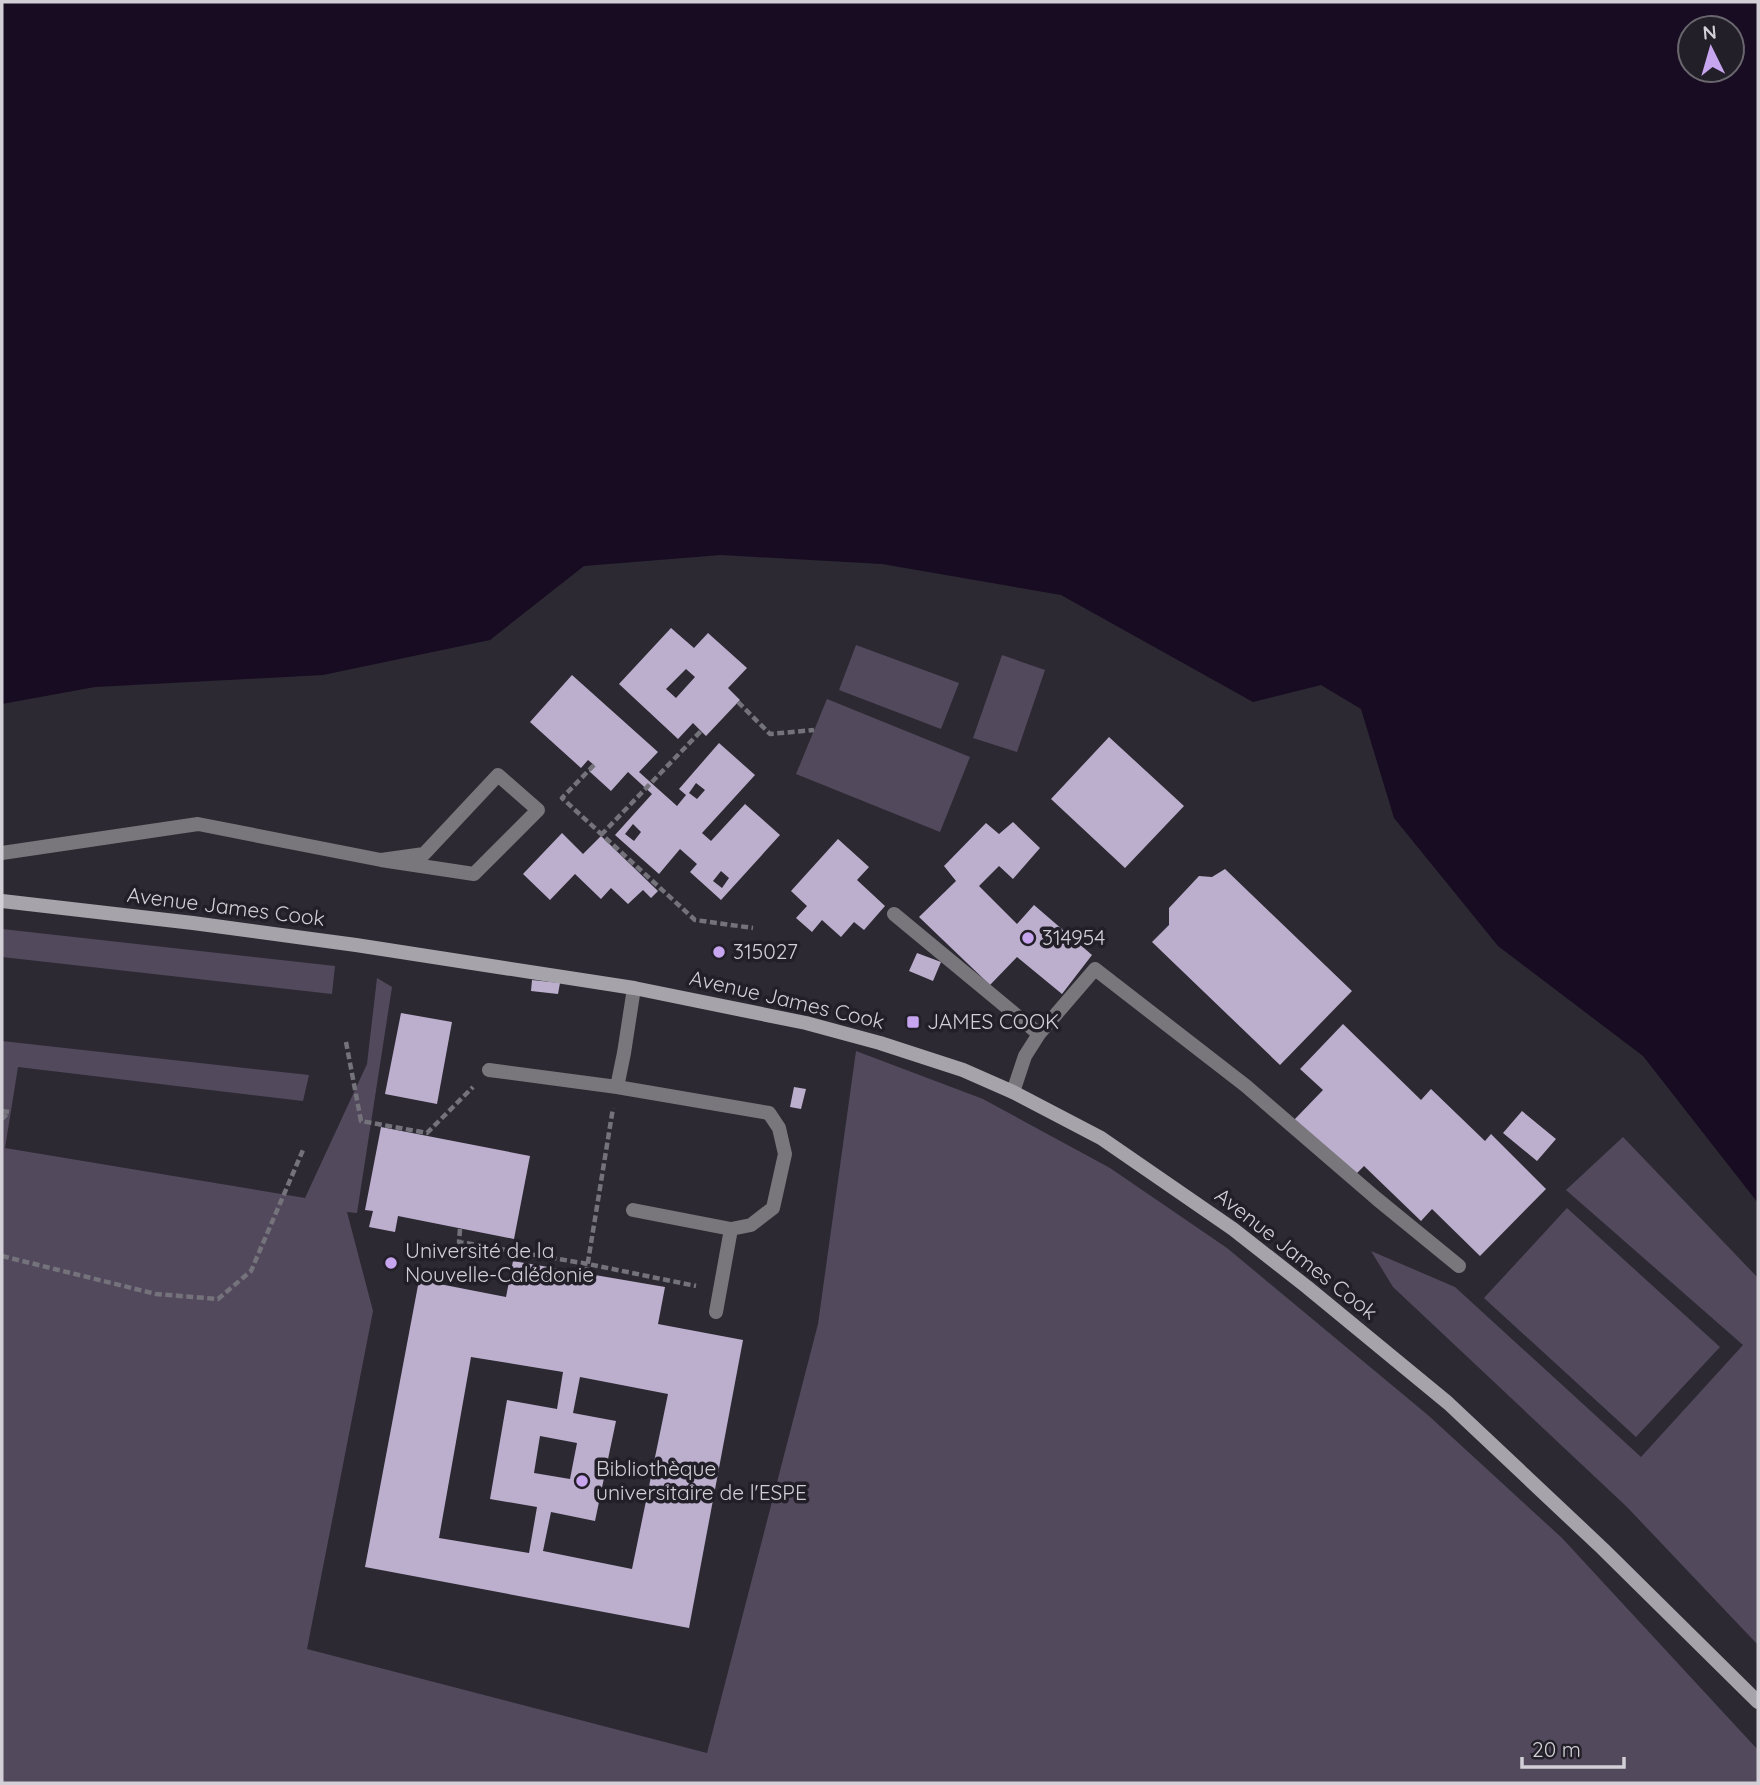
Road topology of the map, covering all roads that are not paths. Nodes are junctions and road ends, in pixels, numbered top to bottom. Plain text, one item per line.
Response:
1 (2, 852) edge
2 (381, 860) junction
3 (2, 901) edge
4 (894, 914) dead end
5 (634, 988) junction
6 (1039, 1034) junction
7 (489, 1070) road end
8 (617, 1087) junction
9 (1013, 1092) junction
10 (633, 1210) dead end
11 (731, 1229) junction
12 (1459, 1266) dead end
13 (716, 1312) dead end
14 (1758, 1702) edge

1 - 2 lane
2 - 2 lane
3 - 5 main road, Avenue James Cook
4 - 6 lane
5 - 8 lane
5 - 9 main road, Avenue James Cook
6 - 9 lane
6 - 12 lane
7 - 8 lane
8 - 11 lane
9 - 14 main road, Avenue James Cook
10 - 11 lane
11 - 13 lane

